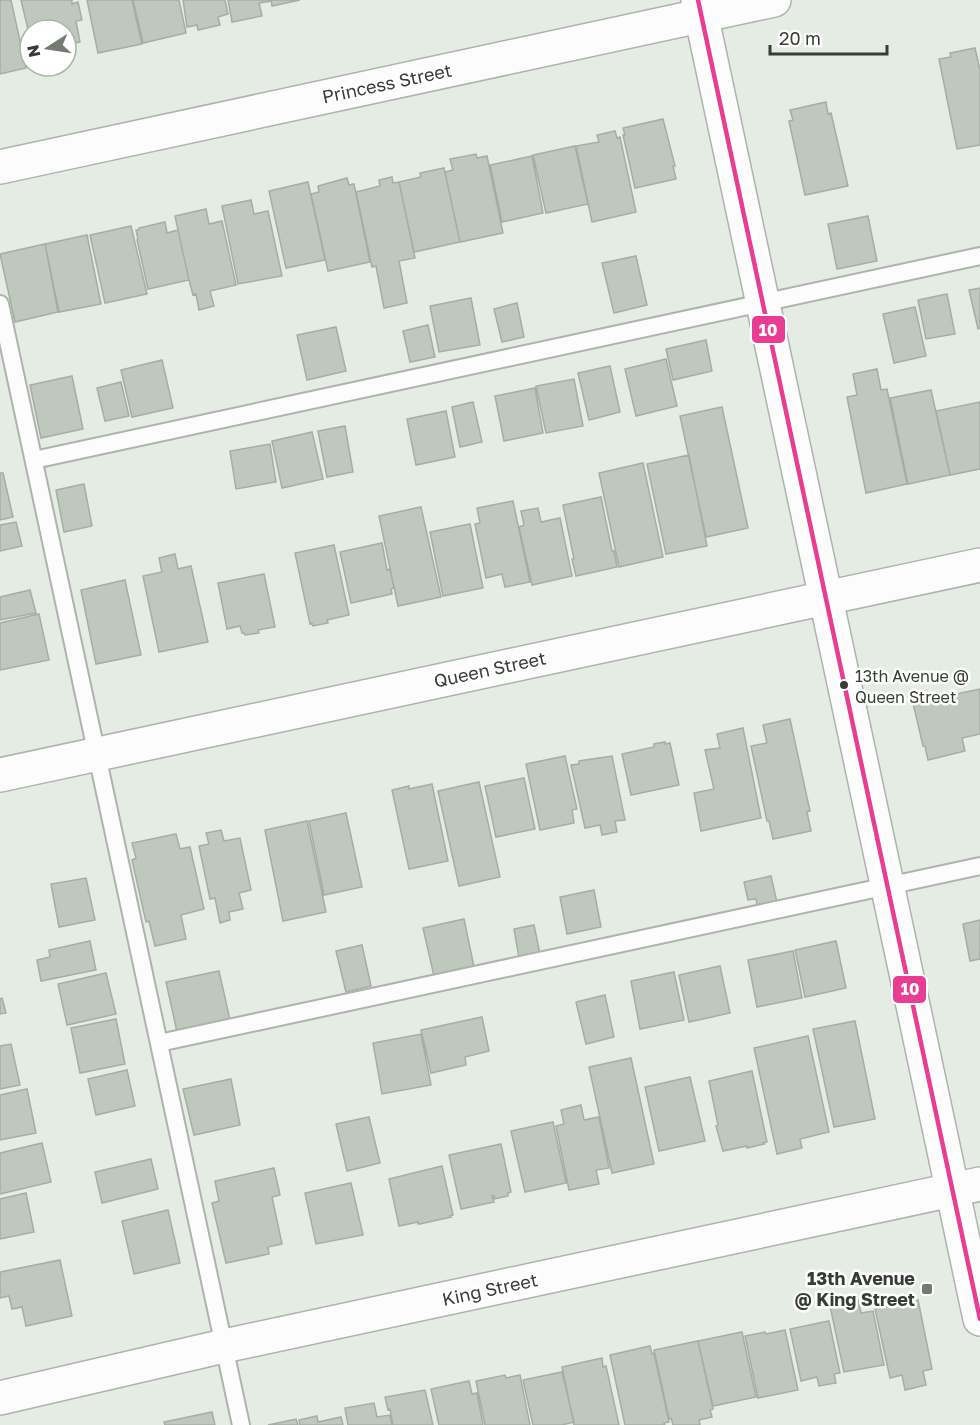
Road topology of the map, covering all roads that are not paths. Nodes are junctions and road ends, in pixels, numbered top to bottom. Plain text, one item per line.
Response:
1 (774, 0) edge
2 (700, 8) edge
3 (0, 167) edge
4 (980, 256) edge
5 (0, 304) edge
6 (763, 304) junction
7 (34, 460) junction
8 (980, 565) edge
9 (826, 597) junction
10 (97, 755) junction
11 (0, 775) edge
12 (980, 866) edge
13 (887, 885) junction
14 (159, 1043) junction
15 (966, 1187) edge
16 (980, 1319) edge
17 (224, 1346) junction
18 (0, 1398) edge
19 (241, 1425) edge

1 - 2 street, Princess Street
2 - 3 street, Princess Street
2 - 6 street
4 - 6 lane
5 - 7 lane
6 - 7 lane
6 - 9 street
7 - 10 lane
8 - 9 street, Queen Street
9 - 10 street, Queen Street
9 - 13 street
10 - 11 street, Queen Street
10 - 14 lane
12 - 13 lane
13 - 14 lane
13 - 15 street
14 - 17 lane
15 - 16 street
15 - 17 street, King Street
17 - 18 street, King Street
17 - 19 lane

